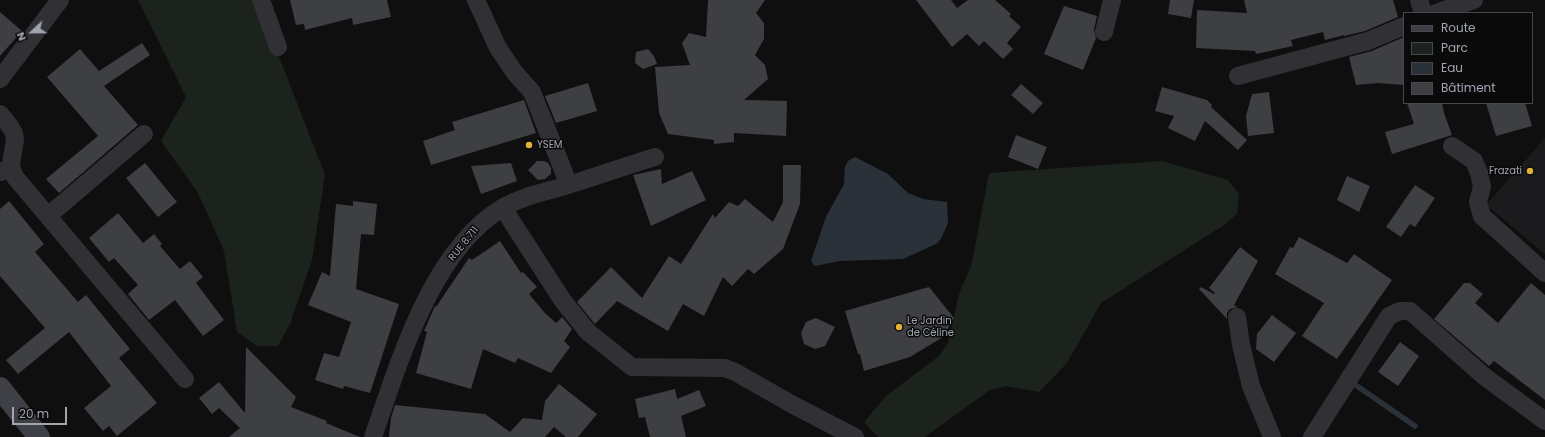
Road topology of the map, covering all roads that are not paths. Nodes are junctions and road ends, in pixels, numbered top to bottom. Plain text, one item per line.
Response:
1 (60, 0) edge
2 (261, 0) edge
3 (1112, 0) edge
4 (1419, 0) edge
5 (1474, 0) edge
6 (479, 1) edge
7 (1423, 12) edge
8 (1439, 12) edge
9 (1403, 26) edge
10 (1104, 32) dead end
11 (278, 47) dead end
12 (1238, 76) dead end
13 (0, 79) edge
14 (0, 114) edge
15 (144, 134) dead end
16 (1452, 146) dead end
17 (655, 157) dead end
18 (6, 170) edge
19 (569, 185) junction
20 (503, 208) junction
21 (48, 216) junction
22 (1545, 273) edge
23 (1237, 317) dead end
24 (185, 379) dead end
25 (0, 388) edge
26 (1545, 421) edge
27 (40, 437) edge
28 (373, 437) edge
29 (855, 437) edge
30 (1272, 437) edge
31 (1312, 437) edge

1 - 13 street
2 - 11 street
3 - 10 street
4 - 7 street
5 - 8 street
6 - 19 street
9 - 12 street
14 - 18 street
15 - 21 street
16 - 22 street
17 - 19 street, RUE 8.711
18 - 21 street
19 - 20 street, RUE 8.711
20 - 28 street, RUE 8.711
20 - 29 street
21 - 24 street
23 - 30 street
25 - 27 main road
26 - 31 street

